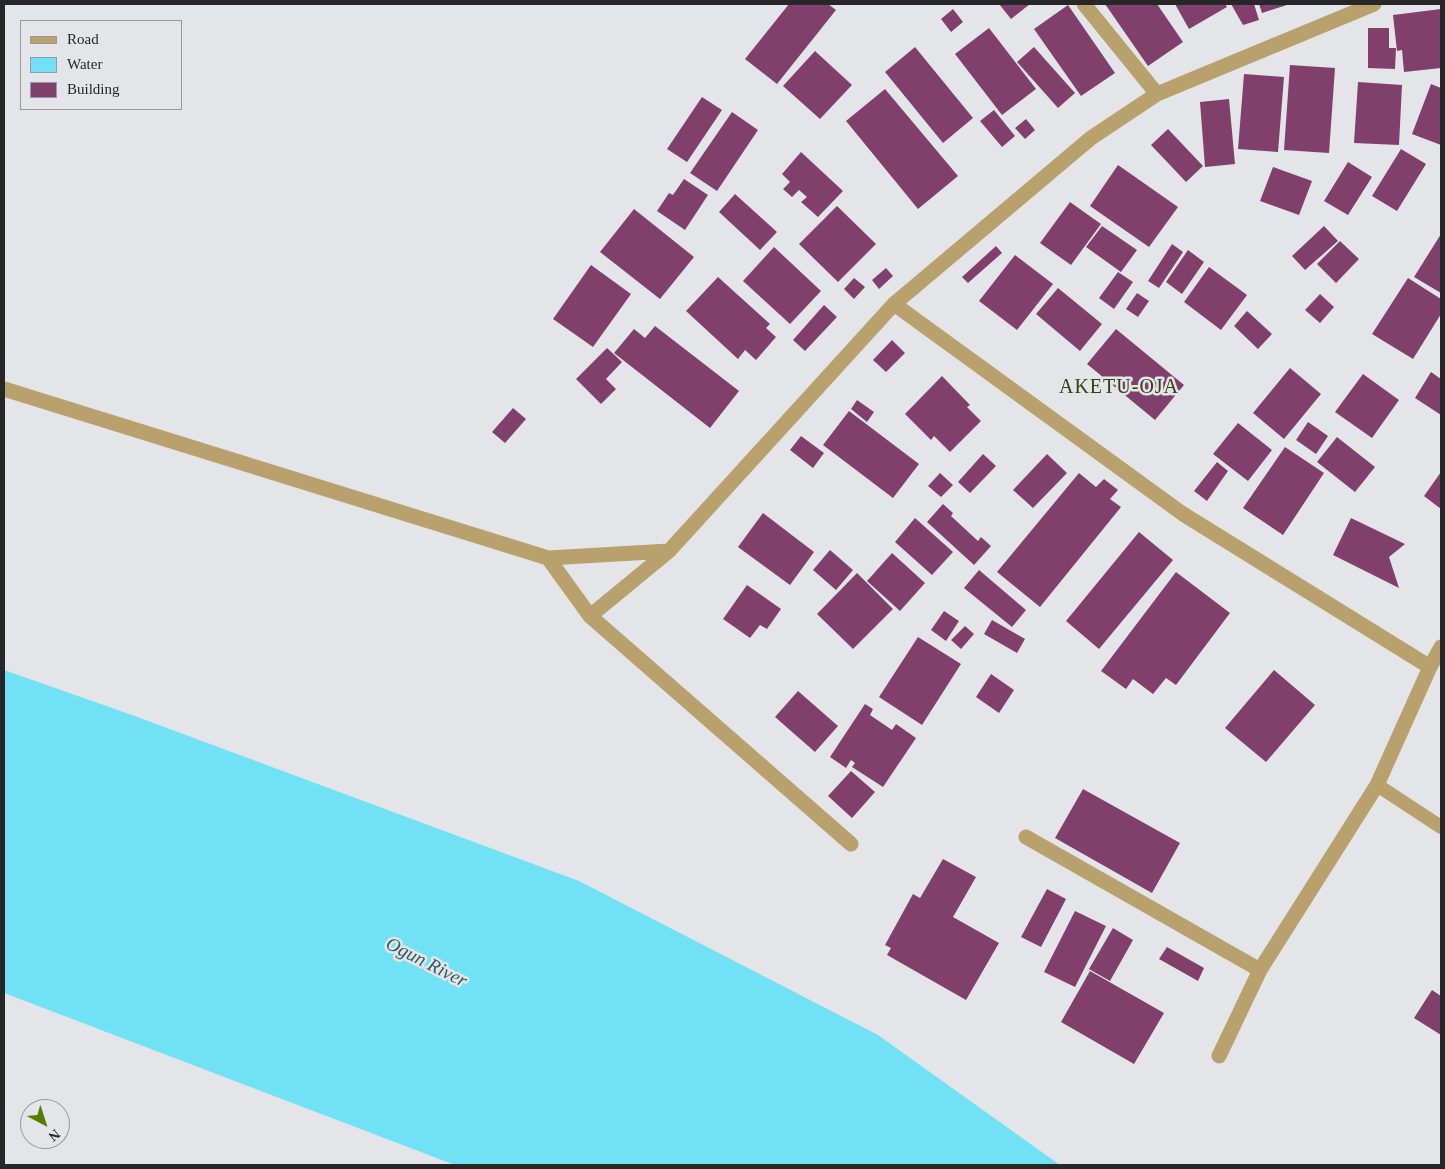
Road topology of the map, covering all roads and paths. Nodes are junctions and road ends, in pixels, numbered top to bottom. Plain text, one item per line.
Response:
1 (1084, 4) edge
2 (1374, 4) edge
3 (1157, 94) junction
4 (894, 304) junction
5 (4, 390) edge
6 (669, 551) junction
7 (548, 558) junction
8 (590, 616) junction
9 (1441, 647) edge
10 (1430, 667) junction
11 (1376, 785) junction
12 (1441, 827) edge
13 (1026, 837) dead end
14 (850, 844) dead end
15 (1260, 970) junction
16 (1219, 1056) dead end

1 - 3 street
2 - 3 street
3 - 4 street
4 - 6 street
4 - 10 street
5 - 7 street
6 - 7 street
6 - 8 street
7 - 8 street
8 - 14 street
9 - 10 street
10 - 11 street
11 - 12 lane
11 - 15 street
13 - 15 street
15 - 16 street

